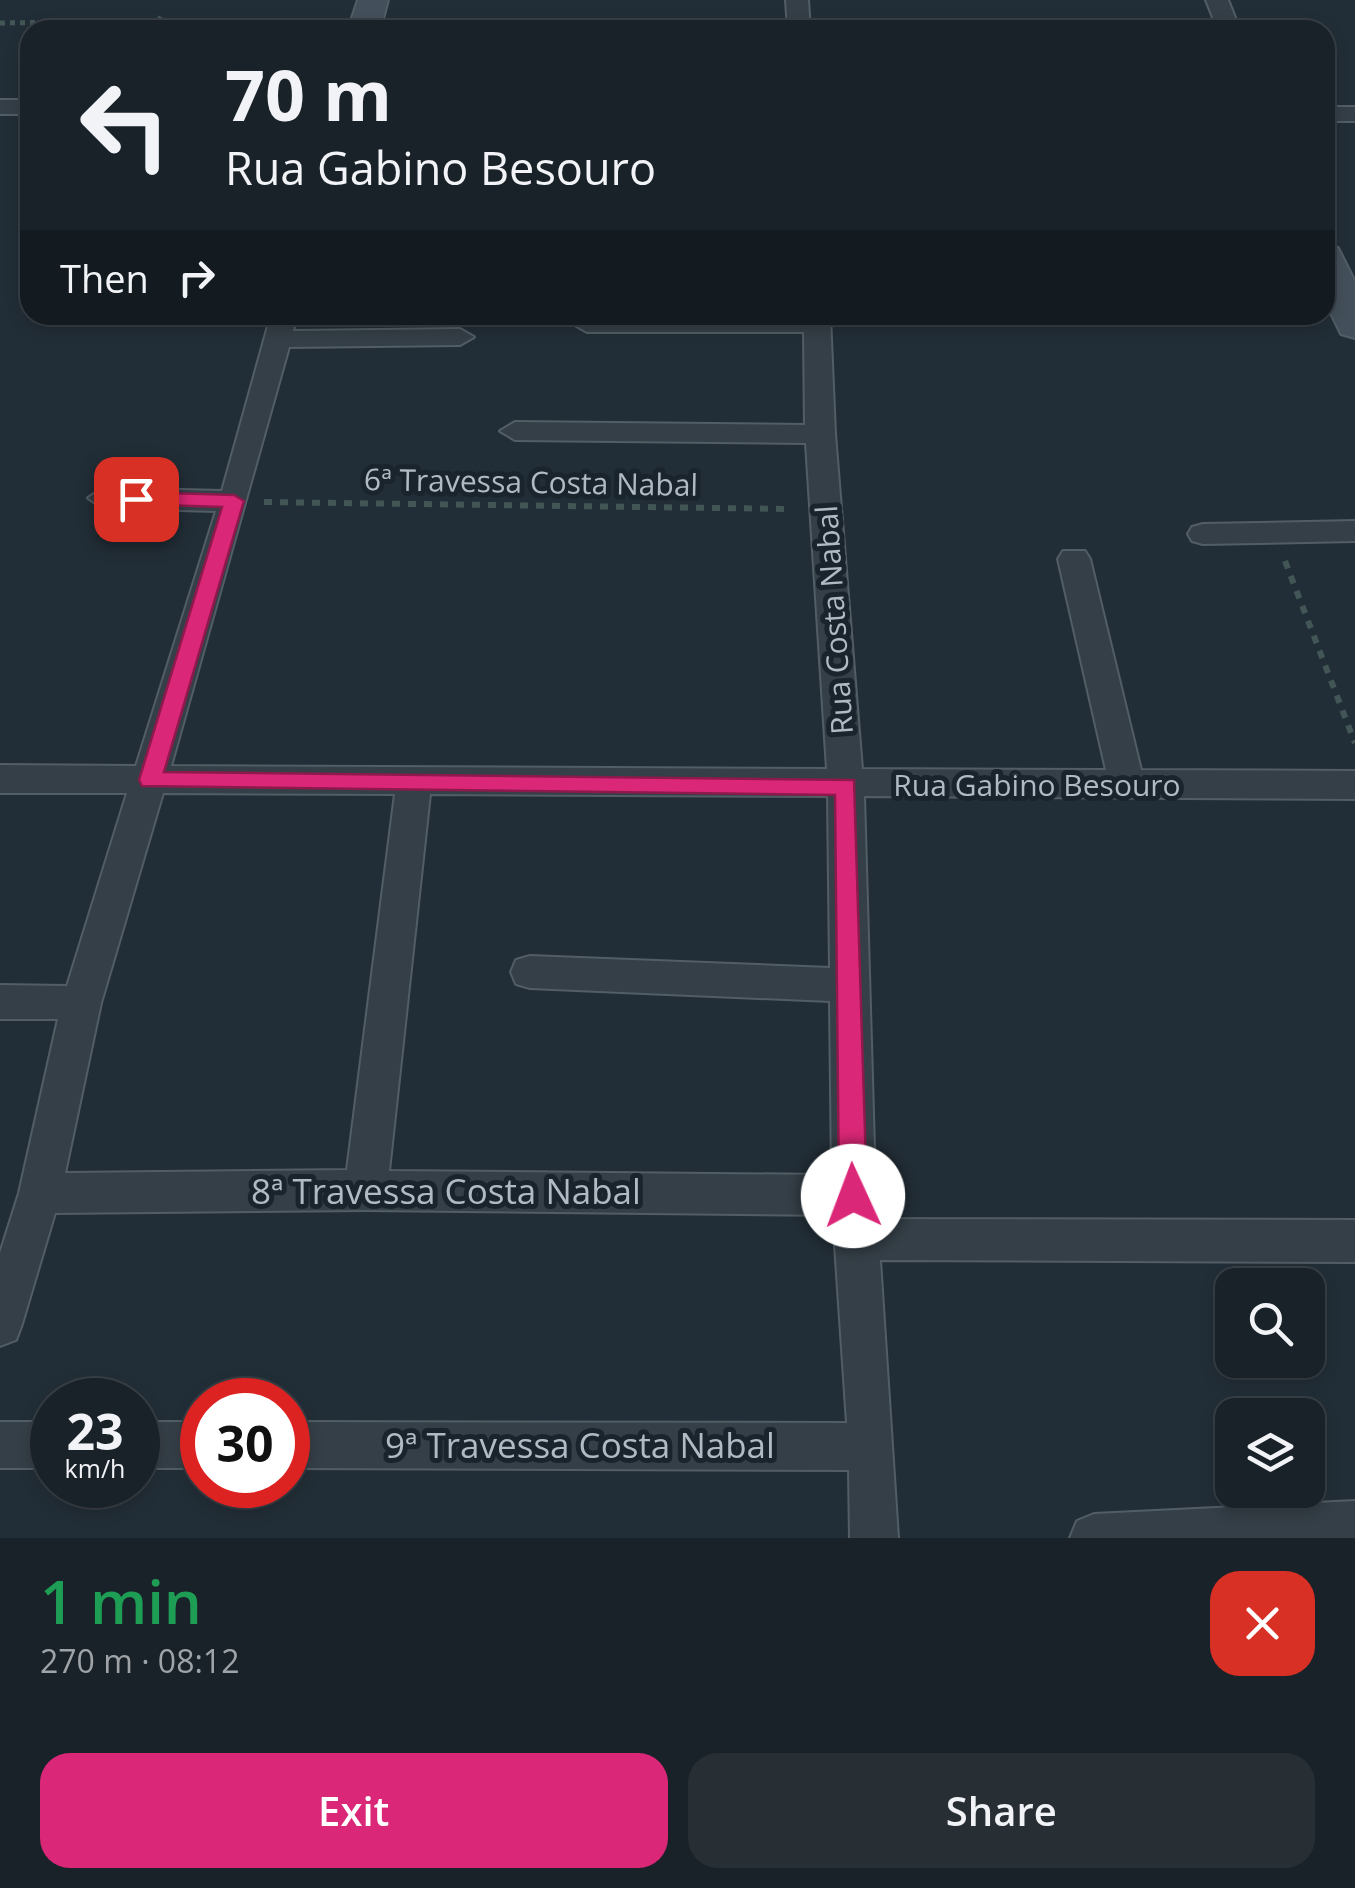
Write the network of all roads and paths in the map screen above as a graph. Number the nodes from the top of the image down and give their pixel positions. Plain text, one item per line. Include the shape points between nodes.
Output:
1 (162, 14) dead end
2 (159, 20) edge
3 (1335, 279) edge
4 (817, 325) edge
5 (1355, 326) edge
6 (281, 327) edge
7 (460, 337) dead end
8 (515, 431) dead end
9 (820, 434) junction
10 (104, 498) dead end
11 (234, 501) junction
12 (828, 509) junction
13 (1355, 531) edge
14 (1274, 532) junction
15 (1203, 534) dead end
16 (1074, 559) dead end
17 (1355, 743) edge
18 (0, 779) edge
19 (150, 780) junction
20 (414, 781) junction
21 (1355, 785) edge
22 (846, 786) junction
23 (1127, 786) junction
24 (530, 972) dead end
25 (846, 986) junction
26 (0, 1002) edge
27 (82, 1002) junction
28 (366, 1190) junction
29 (853, 1196) junction
30 (22, 1220) edge
31 (856, 1239) junction
32 (1355, 1240) edge
33 (0, 1324) edge
34 (0, 1445) edge
35 (30, 1445) edge
36 (310, 1446) edge
37 (872, 1447) junction
38 (1355, 1526) edge
39 (874, 1538) edge
40 (1094, 1538) edge

1 - 2 path
3 - 5 street
4 - 9 street, Rua Costa Nabal
6 - 7 street
6 - 11 street
8 - 9 street
9 - 12 street, Rua Costa Nabal
10 - 11 street
11 - 12 path, 6ª Travessa Costa Nabal
11 - 19 street
12 - 22 street, Rua Costa Nabal
13 - 14 street
14 - 15 street
14 - 17 path
16 - 23 street
18 - 19 street, Rua Gabino Besouro
19 - 20 street, Rua Gabino Besouro
19 - 27 street
20 - 22 street, Rua Gabino Besouro
20 - 28 street
21 - 23 street, Rua Gabino Besouro
22 - 23 street, Rua Gabino Besouro
22 - 25 street, Rua Costa Nabal
24 - 25 street
25 - 29 street, Rua Costa Nabal
26 - 27 street
27 - 30 street
28 - 29 street, 8ª Travessa Costa Nabal
28 - 30 street, 8ª Travessa Costa Nabal
29 - 31 street, Rua Costa Nabal
30 - 33 street
31 - 32 street
31 - 37 street, Rua Costa Nabal
34 - 35 street
36 - 37 street, 9ª Travessa Costa Nabal
37 - 39 street, Rua Costa Nabal
38 - 40 street

